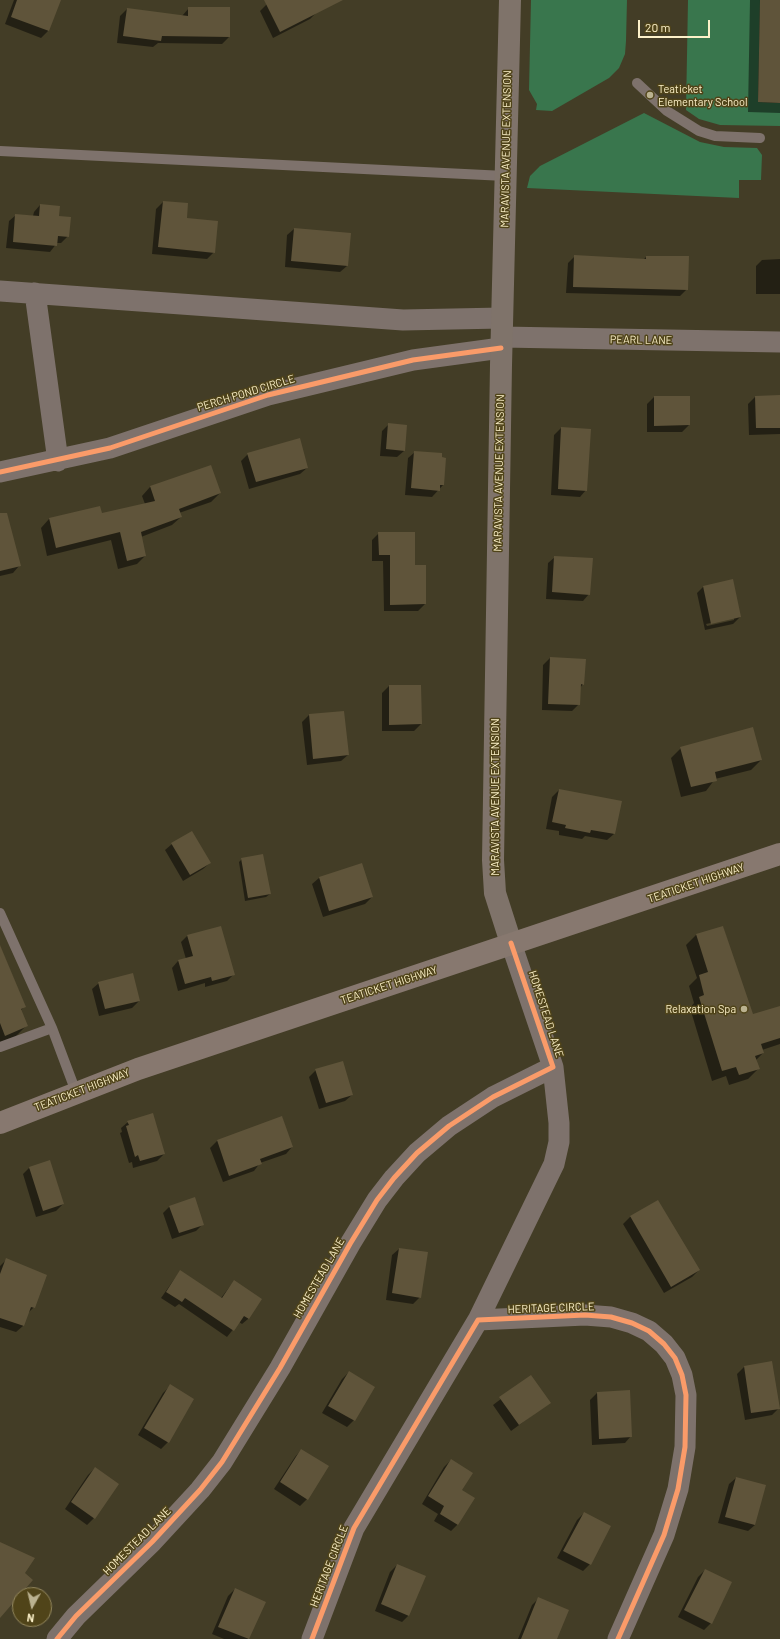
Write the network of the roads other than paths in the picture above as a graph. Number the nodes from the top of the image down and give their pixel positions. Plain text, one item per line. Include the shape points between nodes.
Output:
1 (510, 0) edge
2 (637, 83) dead end
3 (760, 138) dead end
4 (0, 151) edge
5 (506, 176) junction
6 (0, 291) edge
7 (35, 293) junction
8 (502, 335) junction
9 (780, 342) edge
10 (58, 461) junction
11 (0, 472) edge
12 (780, 854) edge
13 (0, 913) edge
14 (512, 943) junction
15 (52, 1028) junction
16 (0, 1047) edge
17 (553, 1067) junction
18 (76, 1092) junction
19 (1, 1118) edge
20 (478, 1320) junction
21 (57, 1639) edge
22 (312, 1639) edge
23 (618, 1639) edge

1 - 5 main road, MARAVISTA AVENUE EXTENSION
2 - 3 lane via 667,111 699,131 715,136
4 - 5 lane
5 - 8 main road, MARAVISTA AVENUE EXTENSION
6 - 7 street
7 - 8 street via 403,320
7 - 10 street
8 - 9 street, PEARL LANE
8 - 10 street, PERCH POND CIRCLE via 413,360 268,395 110,448
8 - 14 main road, MARAVISTA AVENUE EXTENSION via 493,860 495,893
10 - 11 street, PERCH POND CIRCLE
12 - 14 main road, TEATICKET HIGHWAY
13 - 15 lane
14 - 17 street, HOMESTEAD LANE
14 - 18 main road, TEATICKET HIGHWAY
15 - 16 lane
15 - 18 lane
17 - 20 street, HERITAGE CIRCLE via 559,1122 554,1164
17 - 21 street, HOMESTEAD LANE via 493,1097 449,1126 417,1153 394,1178 350,1244 280,1368 222,1462 152,1542 76,1616
18 - 19 main road, TEATICKET HIGHWAY
20 - 22 street, HERITAGE CIRCLE via 354,1528
20 - 23 street, HERITAGE CIRCLE via 585,1315 611,1317 632,1322 649,1331 675,1358 686,1395 687,1421 686,1447 678,1489 664,1535

